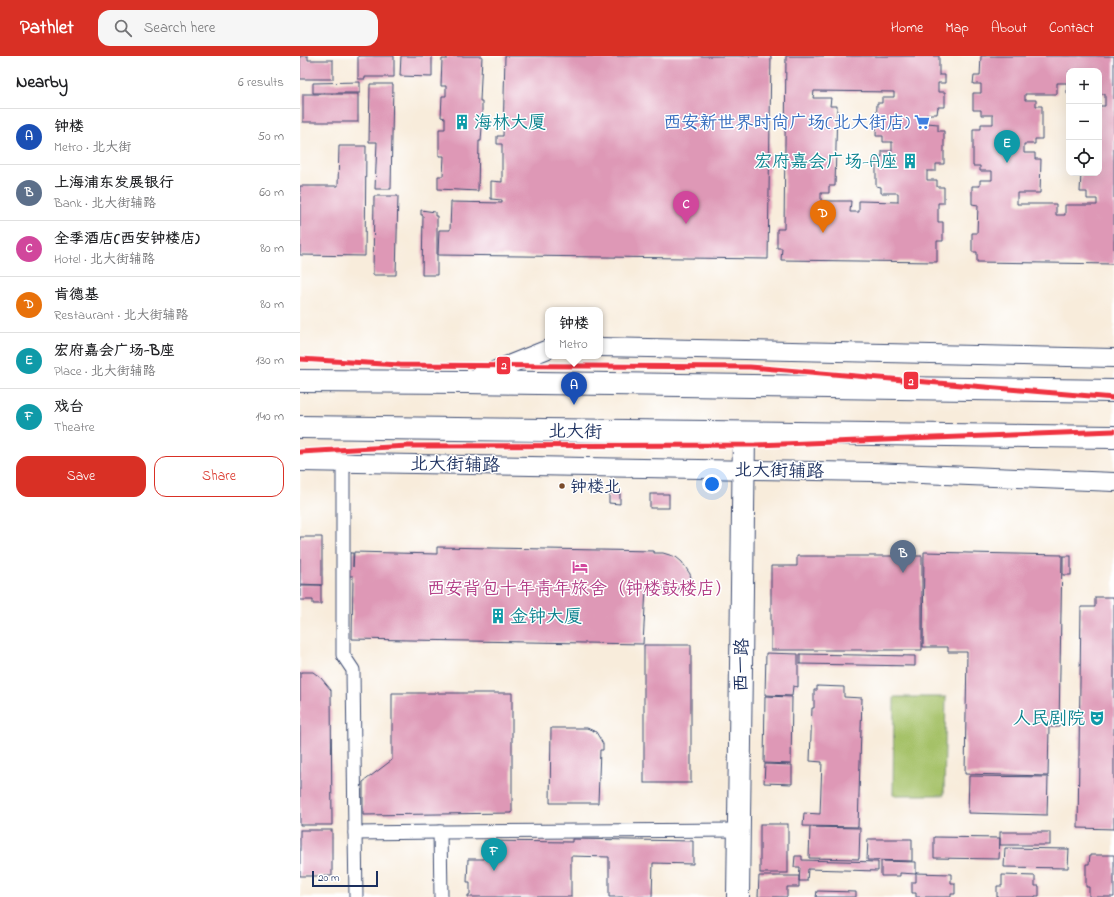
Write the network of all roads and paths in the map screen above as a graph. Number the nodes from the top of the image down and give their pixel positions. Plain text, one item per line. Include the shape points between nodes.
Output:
1 (603, 347) edge
2 (545, 350) edge
3 (1114, 358) edge
4 (300, 381) edge
5 (466, 382) junction
6 (1114, 391) edge
7 (300, 427) edge
8 (744, 434) junction
9 (1114, 437) edge
10 (300, 462) edge
11 (343, 462) junction
12 (743, 469) junction
13 (1114, 482) edge
14 (739, 830) junction
15 (440, 832) junction
16 (355, 833) junction
17 (356, 897) edge
18 (441, 897) edge
19 (738, 897) edge

1 - 3 street
2 - 5 street
4 - 5 main road
5 - 6 main road
7 - 8 main road, 北大街
8 - 9 main road, 北大街
8 - 12 main road, 西一路
10 - 11 street, 北大街辅路
11 - 12 street, 北大街辅路
11 - 16 street via 343,655 353,670
12 - 13 street, 北大街辅路
12 - 14 main road, 西一路
14 - 15 street
14 - 19 main road, 西一路
15 - 16 street
15 - 18 street
16 - 17 street

